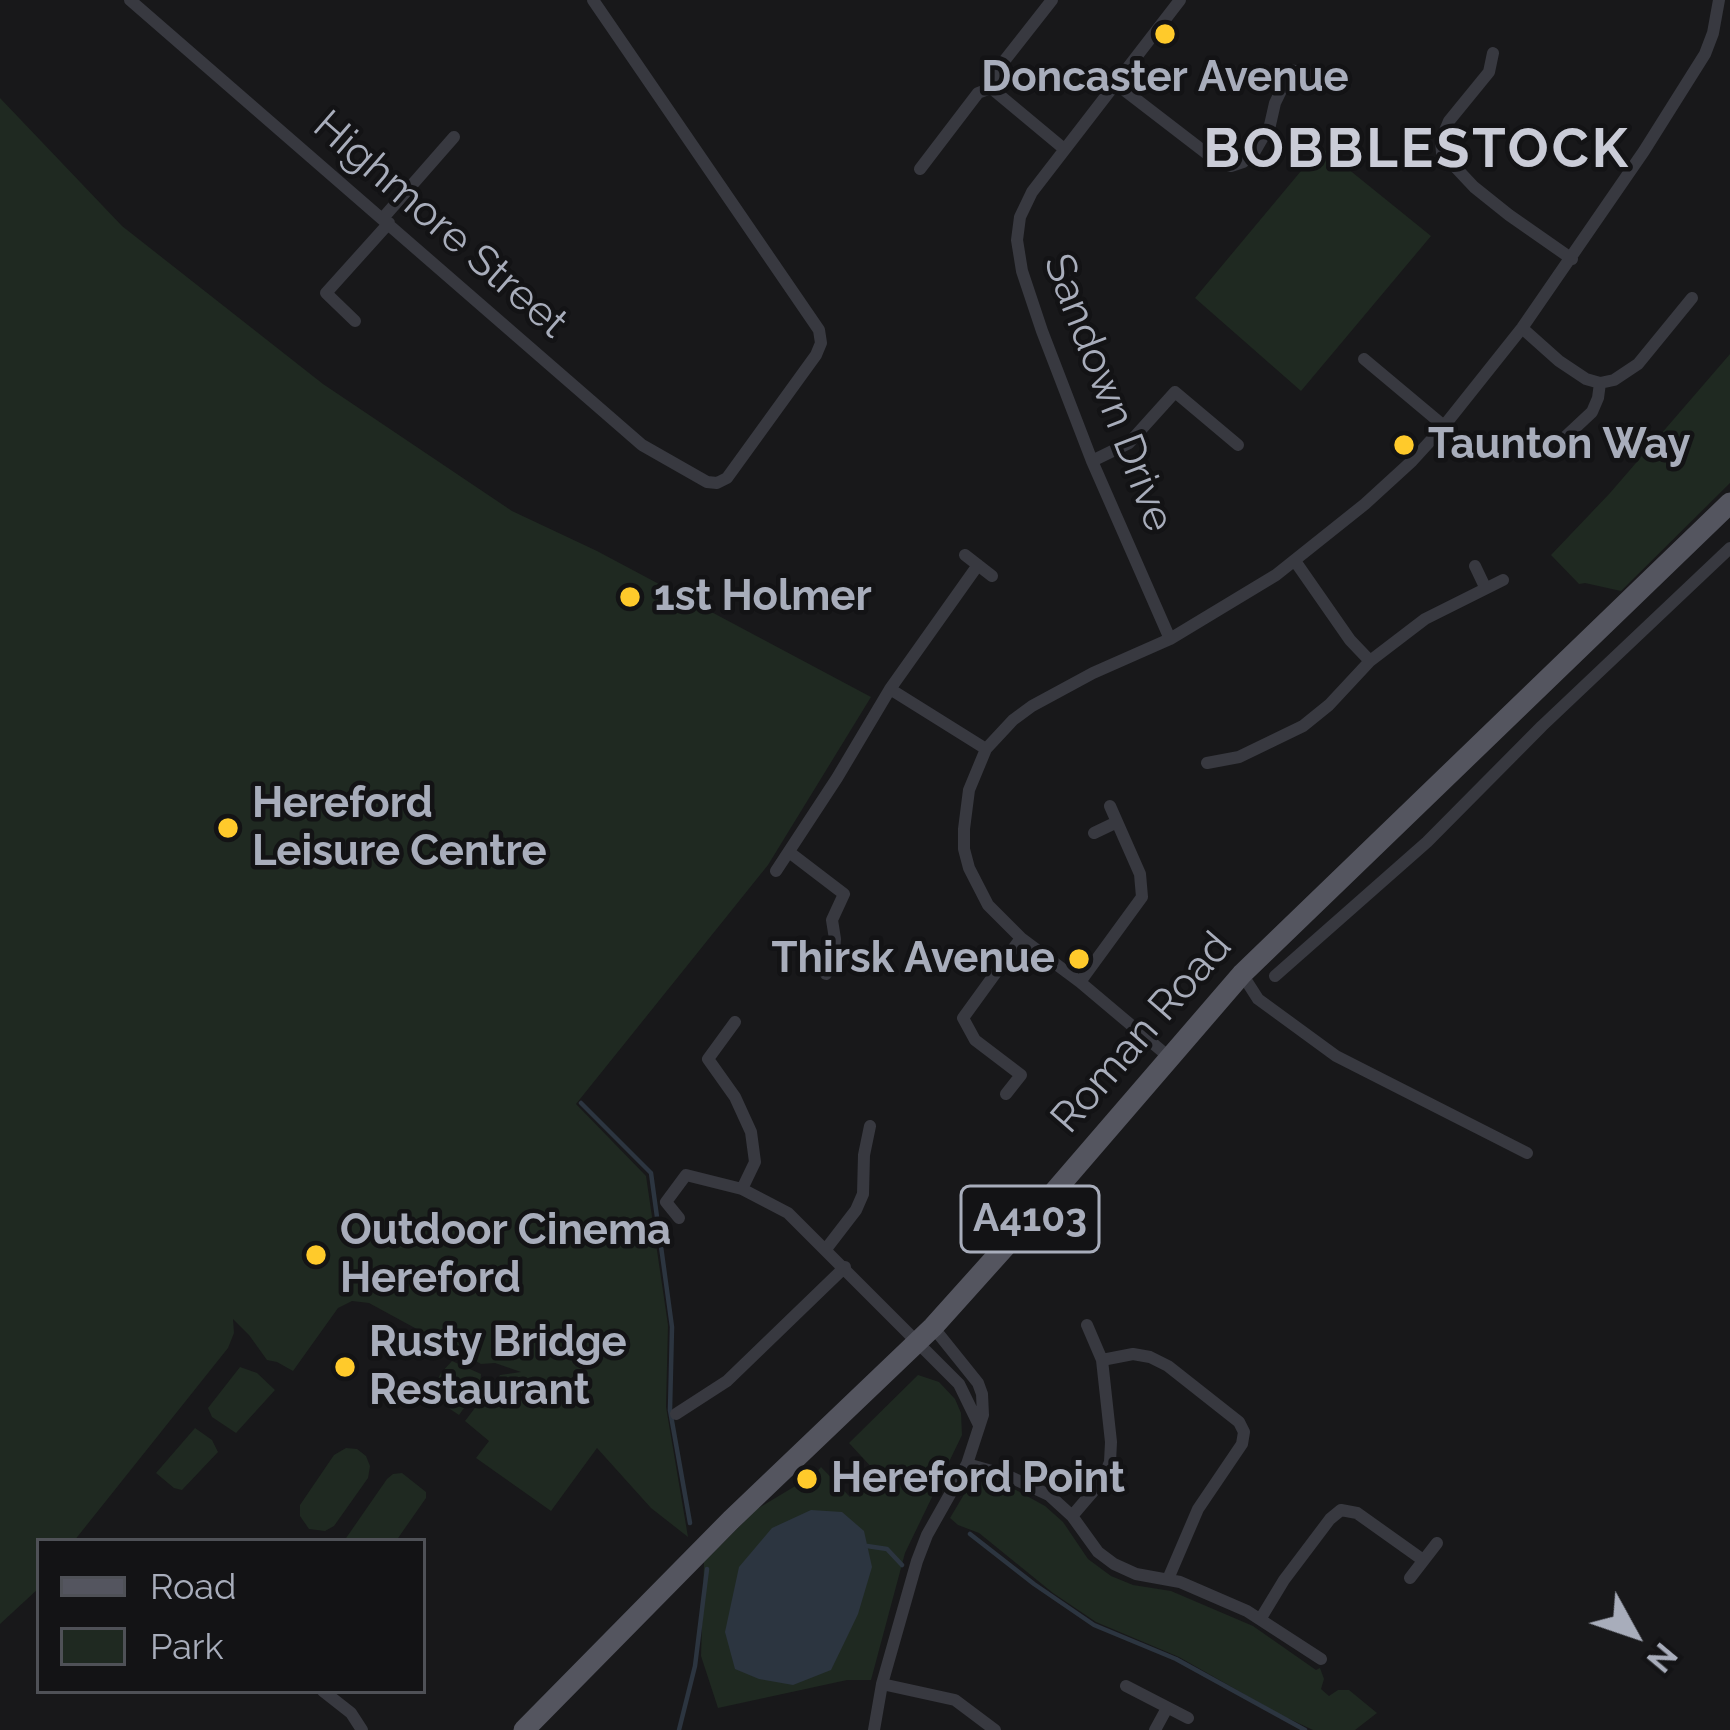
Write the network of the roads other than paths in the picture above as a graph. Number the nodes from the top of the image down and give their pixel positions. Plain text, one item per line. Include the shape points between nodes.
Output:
1 (130, 0) edge
2 (593, 0) edge
3 (1052, 0) edge
4 (1180, 0) edge
5 (1719, 0) edge
6 (1493, 53) dead end
7 (1330, 80) dead end
8 (1115, 83) junction
9 (991, 88) junction
10 (454, 137) dead end
11 (1063, 148) junction
12 (920, 169) dead end
13 (386, 220) junction
14 (1572, 259) junction
15 (1692, 298) dead end
16 (355, 321) dead end
17 (1522, 328) junction
18 (1364, 359) dead end
19 (1600, 383) junction
20 (1444, 427) junction
21 (1561, 441) dead end
22 (1238, 445) dead end
23 (1092, 461) junction
24 (1730, 503) edge
25 (1730, 548) edge
26 (965, 555) dead end
27 (1295, 561) junction
28 (978, 565) junction
29 (1475, 566) dead end
30 (992, 576) dead end
31 (1503, 580) dead end
32 (1485, 587) junction
33 (1170, 639) junction
34 (1370, 661) junction
35 (890, 688) junction
36 (986, 749) junction
37 (1207, 763) dead end
38 (1425, 795) junction
39 (1110, 806) dead end
40 (1449, 821) junction
41 (1117, 822) junction
42 (1094, 832) dead end
43 (789, 853) junction
44 (776, 871) dead end
45 (1021, 938) junction
46 (826, 974) dead end
47 (1242, 974) junction
48 (1275, 976) dead end
49 (1080, 982) junction
50 (735, 1022) dead end
51 (1169, 1057) junction
52 (1006, 1094) dead end
53 (870, 1126) dead end
54 (1527, 1153) dead end
55 (742, 1189) junction
56 (679, 1218) dead end
57 (826, 1249) junction
58 (845, 1267) junction
59 (1088, 1325) dead end
60 (933, 1327) junction
61 (916, 1344) junction
62 (1102, 1360) junction
63 (676, 1414) dead end
64 (979, 1425) junction
65 (967, 1463) junction
66 (1072, 1516) junction
67 (1437, 1543) dead end
68 (1423, 1560) junction
69 (1409, 1578) dead end
70 (1168, 1579) junction
71 (1261, 1618) junction
72 (1321, 1660) dead end
73 (882, 1684) junction
74 (1126, 1687) dead end
75 (327, 1694) edge
76 (1167, 1708) junction
77 (1188, 1718) dead end
78 (362, 1730) edge
79 (524, 1730) edge
80 (874, 1730) edge
81 (995, 1730) edge
82 (1155, 1730) edge

1 - 13 street, Highmore Street
2 - 13 street, Highmore Street via 819,330 817,355 727,478 707,482 642,445
3 - 9 street
4 - 8 street, Sandown Drive
5 - 14 street via 1705,54
6 - 14 street via 1489,71 1449,121 1442,153 1474,187
7 - 8 street via 1291,70 1255,151 1232,166
8 - 11 street, Sandown Drive
9 - 11 street
9 - 12 street via 978,93
10 - 13 street
11 - 23 street, Sandown Drive via 1032,192 1017,240
13 - 16 street via 326,293
14 - 17 street
15 - 19 street via 1638,364
17 - 19 street via 1559,362
17 - 20 street
18 - 20 street
19 - 21 street via 1592,412
20 - 27 street
22 - 23 street via 1175,392 1129,443
23 - 33 street, Sandown Drive
24 - 38 main road, Roman Road / A4103
25 - 40 street, Roman Road
26 - 28 street
27 - 33 street
27 - 34 street
28 - 30 street
28 - 35 street
29 - 32 street
31 - 32 street
32 - 34 street
33 - 36 street via 1032,706
34 - 37 street via 1303,726 1239,758
35 - 36 street
35 - 43 street
36 - 45 street via 969,790 964,849 988,905
38 - 40 street
38 - 47 main road, Roman Road / A4103
39 - 41 street
40 - 48 street, Roman Road
41 - 42 street
41 - 49 street via 1142,897
43 - 44 street
43 - 46 street via 844,894
45 - 49 street
45 - 52 street via 963,1018 975,1040 1021,1075
47 - 51 main road, Roman Road / A4103
47 - 54 street via 1258,999 1336,1056
49 - 51 street
50 - 55 street via 708,1059 751,1132 755,1162
51 - 60 main road, Roman Road / A4103
53 - 57 street via 863,1194
55 - 56 street via 686,1175 666,1202
55 - 57 street via 788,1213
57 - 58 street
58 - 61 street
58 - 63 street via 727,1382
59 - 62 street
60 - 61 main road, Roman Road / A4103
60 - 64 street via 978,1383
61 - 64 street via 959,1384
61 - 79 main road, Roman Road / A4103
62 - 66 street via 1110,1462
62 - 70 street via 1133,1354 1168,1366 1244,1432
64 - 65 street
65 - 66 street via 1039,1489
65 - 73 street via 916,1561
66 - 70 street via 1104,1557
67 - 68 street
68 - 69 street
68 - 71 street via 1341,1510
70 - 71 street
71 - 72 street
73 - 80 street
73 - 81 street via 955,1700
74 - 76 street
75 - 78 street
76 - 77 street
76 - 82 street

